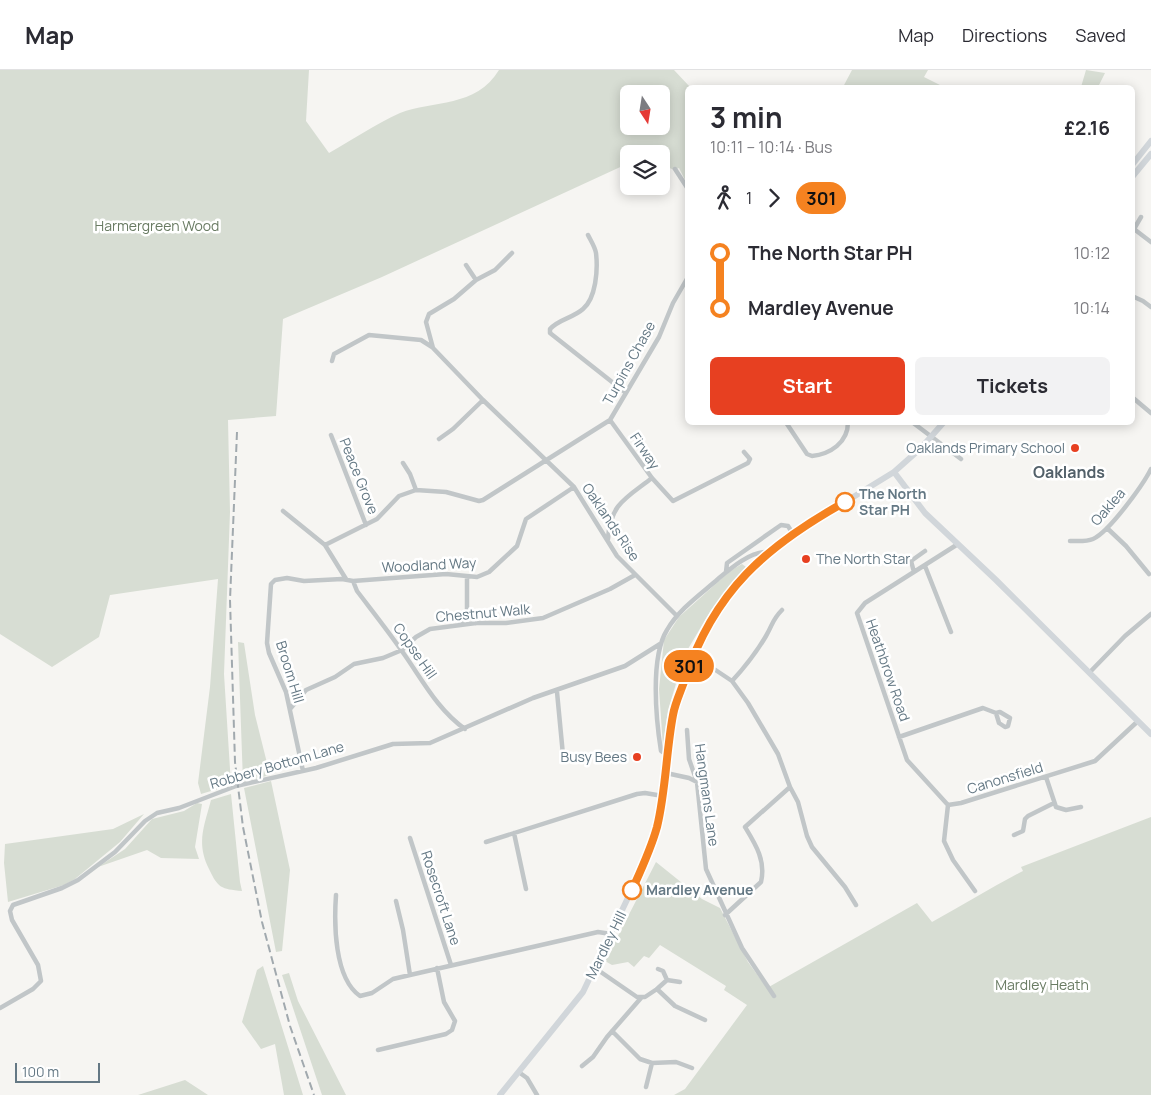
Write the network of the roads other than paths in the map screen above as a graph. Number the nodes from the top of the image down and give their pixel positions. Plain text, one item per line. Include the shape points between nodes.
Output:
1 (1151, 141) edge
2 (1151, 154) edge
3 (1135, 161) edge
4 (675, 169) dead end
5 (1135, 174) edge
6 (685, 184) edge
7 (1141, 217) dead end
8 (1135, 227) edge
9 (1135, 230) edge
10 (588, 236) dead end
11 (1151, 242) edge
12 (512, 253) dead end
13 (466, 265) dead end
14 (476, 280) junction
15 (685, 282) edge
16 (1135, 297) edge
17 (1151, 307) edge
18 (433, 348) junction
19 (332, 361) dead end
20 (626, 393) junction
21 (483, 400) junction
22 (1135, 400) edge
23 (1151, 413) edge
24 (610, 420) junction
25 (788, 425) edge
26 (847, 425) edge
27 (916, 425) edge
28 (942, 425) edge
29 (331, 435) dead end
30 (932, 438) junction
31 (439, 439) dead end
32 (744, 452) dead end
33 (961, 459) dead end
34 (547, 460) junction
35 (403, 463) dead end
36 (1151, 469) edge
37 (894, 472) junction
38 (652, 478) junction
39 (1146, 480) junction
40 (1151, 483) edge
41 (574, 487) junction
42 (416, 490) junction
43 (283, 511) dead end
44 (366, 525) junction
45 (1107, 528) junction
46 (793, 534) junction
47 (608, 540) junction
48 (1070, 541) dead end
49 (958, 544) junction
50 (325, 545) junction
51 (768, 552) junction
52 (925, 552) dead end
53 (746, 560) junction
54 (753, 565) junction
55 (925, 566) junction
56 (726, 572) junction
57 (914, 572) junction
58 (1149, 574) dead end
59 (635, 575) junction
60 (467, 577) junction
61 (346, 579) junction
62 (275, 580) joint
63 (353, 581) junction
64 (782, 610) dead end
65 (467, 613) junction
66 (1151, 614) edge
67 (677, 616) junction
68 (476, 623) junction
69 (459, 625) junction
70 (951, 632) dead end
71 (660, 644) junction
72 (402, 650) junction
73 (693, 655) junction
74 (1090, 672) junction
75 (732, 680) junction
76 (557, 692) junction
77 (290, 709) junction
78 (996, 713) dead end
79 (1138, 721) junction
80 (465, 729) junction
81 (687, 730) dead end
82 (1151, 734) edge
83 (899, 737) junction
84 (667, 755) junction
85 (563, 756) dead end
86 (303, 771) junction
87 (666, 773) junction
88 (1046, 777) junction
89 (697, 782) junction
90 (790, 787) junction
91 (663, 796) junction
92 (1054, 803) junction
93 (948, 805) junction
94 (1081, 807) dead end
95 (514, 833) junction
96 (1014, 835) dead end
97 (410, 838) dead end
98 (486, 842) dead end
99 (526, 889) dead end
100 (975, 891) dead end
101 (336, 895) dead end
102 (396, 901) dead end
103 (856, 905) dead end
104 (726, 915) junction
105 (612, 934) junction
106 (451, 965) junction
107 (437, 968) junction
108 (595, 968) junction
109 (658, 969) dead end
110 (410, 974) junction
111 (667, 980) junction
112 (680, 982) dead end
113 (657, 989) junction
114 (774, 996) dead end
115 (641, 998) junction
116 (0, 1008) edge
117 (705, 1020) dead end
118 (612, 1031) junction
119 (378, 1050) dead end
120 (652, 1063) junction
121 (582, 1066) dead end
122 (692, 1068) dead end
123 (520, 1072) junction
124 (646, 1087) dead end
125 (500, 1095) edge
126 (537, 1095) edge

1 - 3 main road
2 - 5 main road
4 - 6 street
7 - 8 street
9 - 11 street
10 - 20 street via 596,252 592,298 584,309 554,324 550,333
12 - 14 street, Oaklands Rise via 495,270
13 - 14 street
14 - 18 street, Oaklands Rise via 454,299 428,314 426,322
15 - 20 street, Turpins Chase via 659,337
16 - 17 street
18 - 19 street via 421,340 369,335 334,354
18 - 21 street, Oaklands Rise
20 - 24 street, Turpins Chase
21 - 31 street
21 - 34 street, Oaklands Rise
22 - 23 street
24 - 34 street, Turpins Chase
24 - 38 street, Firway
25 - 26 street via 807,454 812,456 828,452 839,444 845,437
27 - 30 street
28 - 30 main road, Mardley Hill
29 - 44 street, Peace Grove
30 - 33 street
30 - 37 main road, Mardley Hill
32 - 38 street via 750,459 748,463 673,501
34 - 41 street, Oaklands Rise
34 - 42 street, Turpins Chase via 479,501 446,492
35 - 42 street
36 - 39 street, Oaklea
37 - 46 main road, Mardley Hill
37 - 49 main road via 925,513
38 - 47 street, Firway via 612,513
39 - 40 street
39 - 45 street, Oaklea
41 - 47 street, Oaklands Rise
41 - 60 street, Woodland Way via 526,519 517,546 489,572
42 - 44 street via 399,496 382,515
43 - 50 street
44 - 50 street
45 - 48 street, Oaklea via 1094,538
45 - 58 street
46 - 51 main road, Mardley Hill
46 - 56 street via 788,526 782,526 727,563
47 - 59 street, Oaklands Rise via 617,556
49 - 55 street, Heathbrow Road
49 - 74 main road
50 - 61 street
51 - 53 street via 758,552
51 - 54 main road, Mardley Hill
52 - 57 street via 911,561
53 - 54 street
53 - 56 street
54 - 73 main road, Mardley Hill via 716,611
55 - 57 street, Heathbrow Road
55 - 70 street
56 - 67 street
57 - 83 street, Heathbrow Road via 865,604 857,613
59 - 67 street, Oaklands Rise
59 - 68 street, Chestnut Walk via 543,618 506,624
60 - 63 street, Woodland Way via 446,574
60 - 65 street
61 - 62 street, Woodland Way
61 - 63 street, Woodland Way
62 - 77 street, Broom Hill via 269,588 267,643
63 - 72 street, Copse Hill via 357,591
64 - 75 street via 751,659
65 - 68 street
65 - 69 street
66 - 74 street
67 - 71 street
68 - 69 street, Chestnut Walk
69 - 72 street, Chestnut Walk via 430,629
71 - 76 street, Robbery Bottom Lane via 625,666
71 - 84 street via 659,725 661,751
72 - 77 street, Chestnut Walk via 354,664 302,693
72 - 80 street, Copse Hill via 433,698 452,720
73 - 75 street
73 - 84 main road, Mardley Hill via 673,713
74 - 79 main road
75 - 90 street via 778,754
76 - 80 street, Robbery Bottom Lane via 533,698
76 - 85 street
77 - 86 street, Broom Hill
78 - 83 street via 983,708
79 - 82 main road
79 - 88 street, Canonsfield via 1095,761
80 - 86 street, Robbery Bottom Lane via 430,743 393,744
81 - 89 street, Hangmans Lane via 689,759
83 - 93 street via 907,760
84 - 87 main road, Mardley Hill
86 - 116 street, Robbery Bottom Lane via 236,786 180,808 157,813 145,820 115,852 78,880 13,905 10,911 12,920 38,965 41,981
87 - 89 street
87 - 91 main road, Mardley Hill
88 - 92 street
88 - 93 street, Canonsfield via 961,804
89 - 104 street, Hangmans Lane via 706,869
90 - 103 street via 812,847
90 - 104 street via 745,827 763,863 762,882
91 - 95 street via 637,794
91 - 105 main road, Mardley Hill via 652,845
92 - 94 street via 1066,810
92 - 96 street via 1028,816 1023,832
93 - 100 street via 944,841
95 - 98 street
95 - 99 street
97 - 106 street, Rosecroft Lane
101 - 110 street via 335,939 355,992 360,996 372,993 382,984
102 - 110 street
104 - 114 street, Hangmans Lane via 742,948
105 - 106 street via 598,932
105 - 108 main road, Mardley Hill
106 - 107 street
107 - 110 street
107 - 119 street via 444,1002 455,1021 452,1030
108 - 115 street
108 - 123 main road, Mardley Hill via 583,992
109 - 111 street via 663,971
111 - 112 street
111 - 113 street
113 - 115 street
113 - 117 street via 675,1006
115 - 118 street
118 - 120 street via 635,1055
118 - 121 street
120 - 122 street via 676,1062
120 - 124 street
123 - 125 main road, Mardley Hill
123 - 126 street

